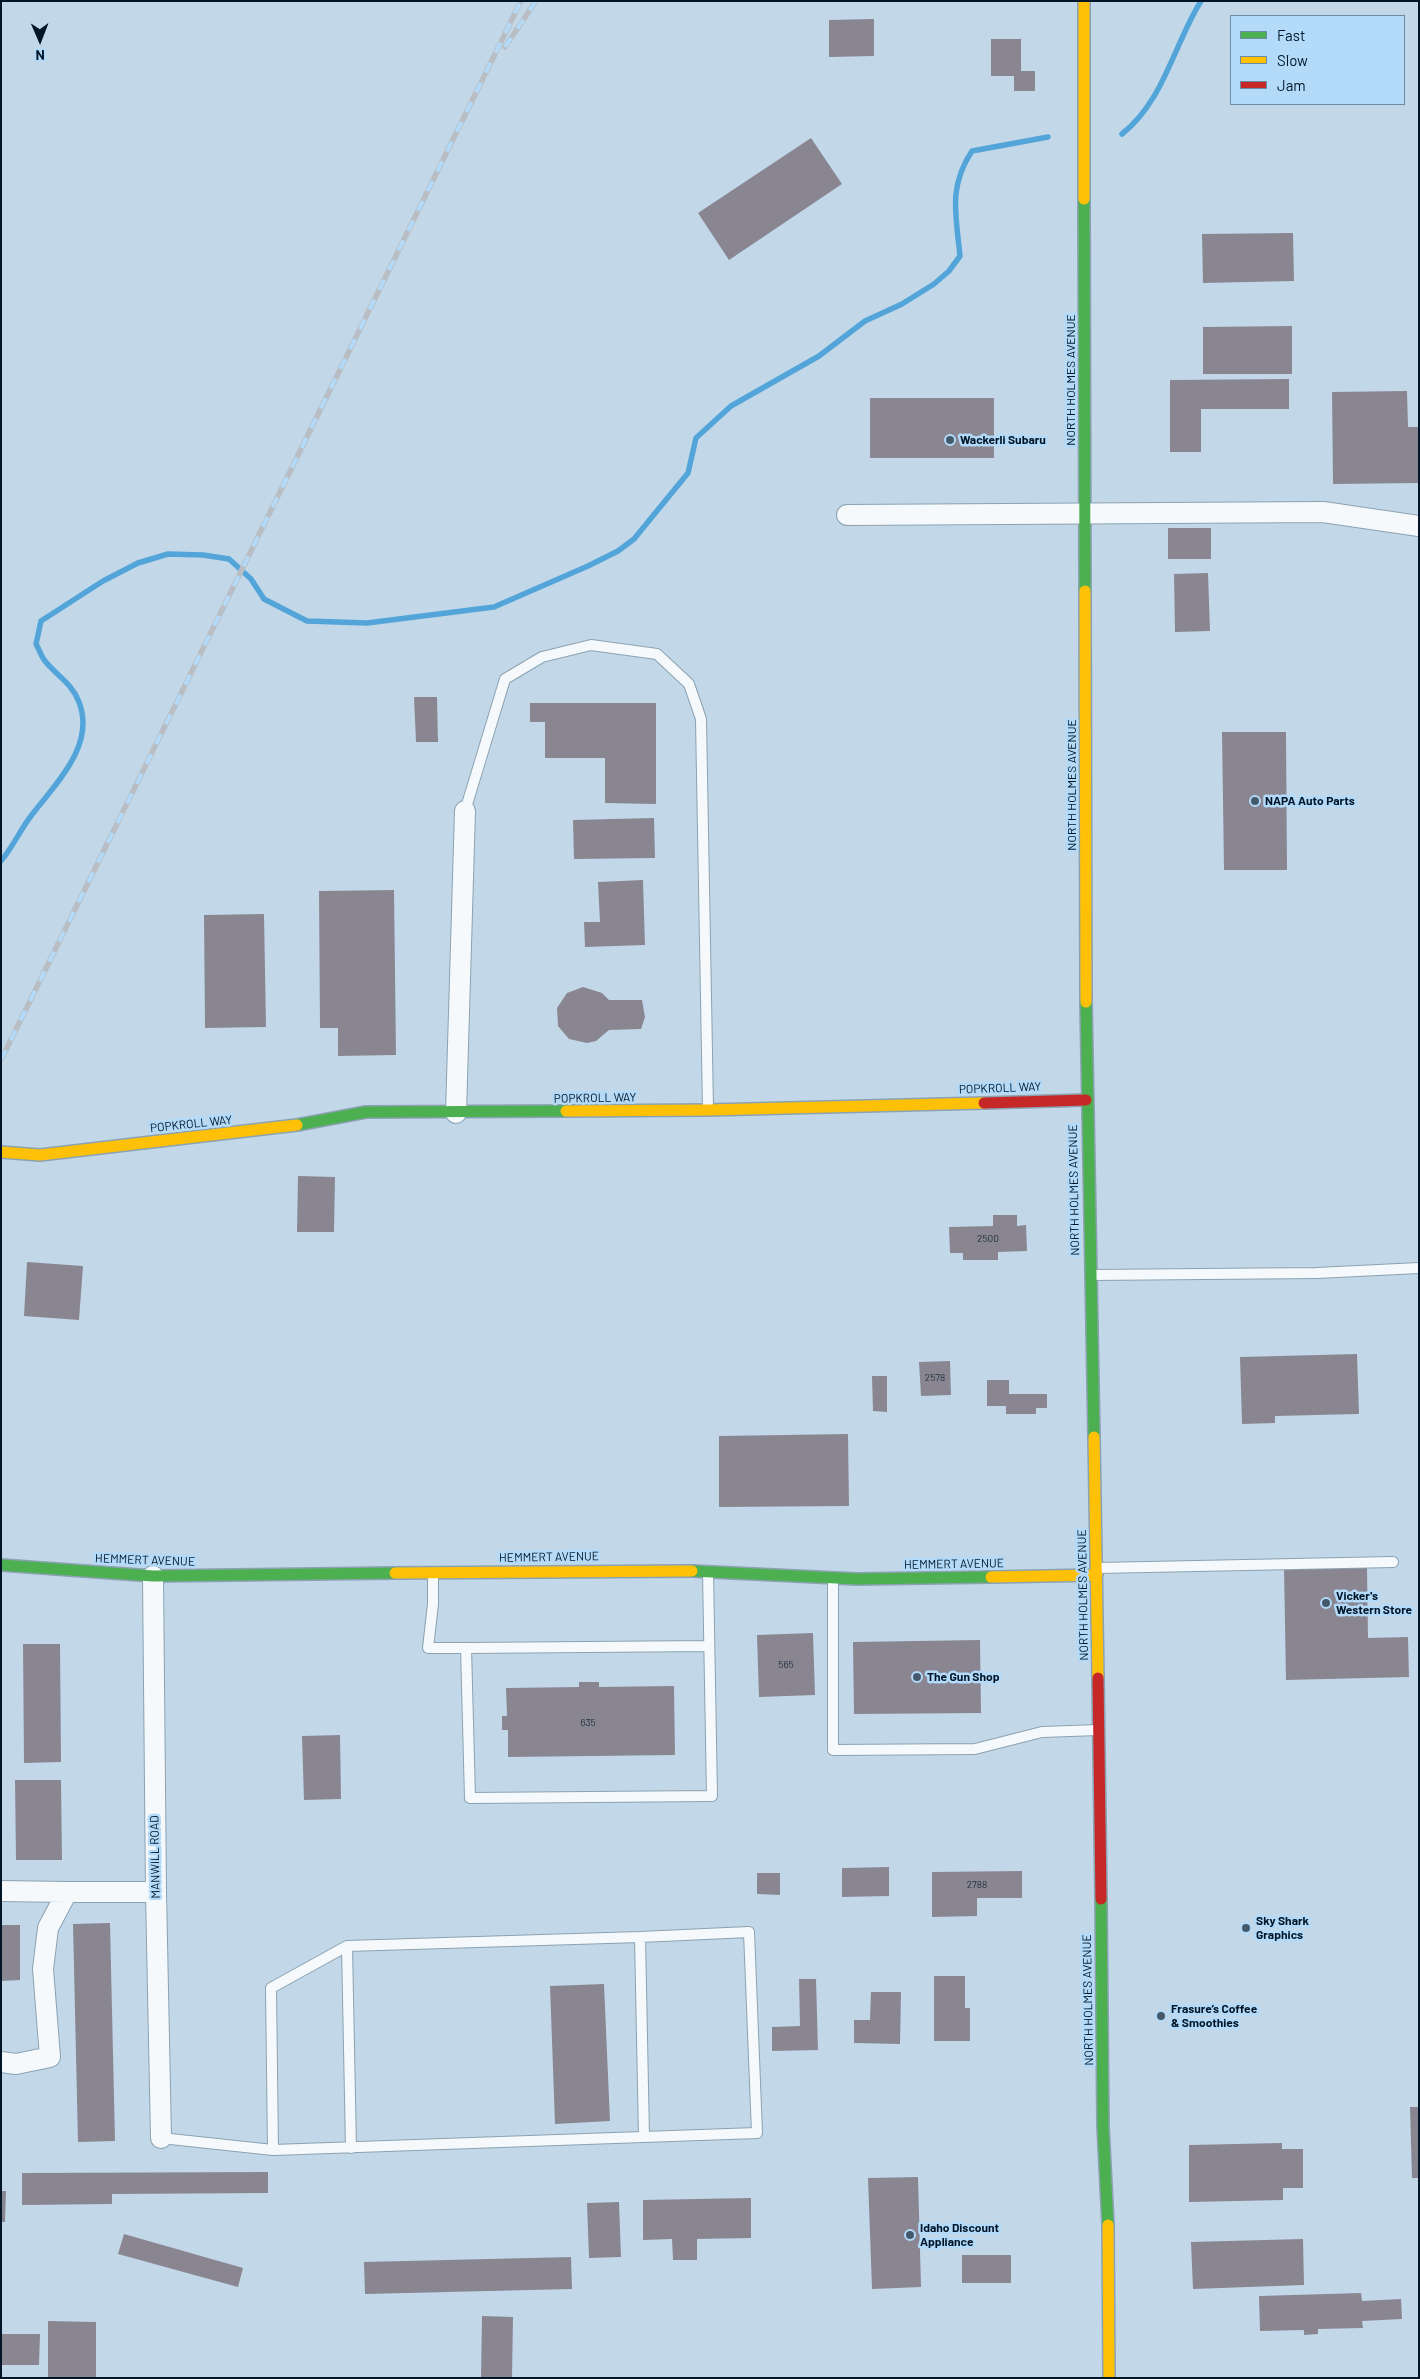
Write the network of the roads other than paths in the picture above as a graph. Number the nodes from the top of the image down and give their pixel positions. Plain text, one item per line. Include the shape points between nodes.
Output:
1 (1084, 1) edge
2 (1085, 514) junction
3 (847, 515) dead end
4 (1419, 526) edge
5 (465, 811) joint
6 (1086, 1100) junction
7 (708, 1110) junction
8 (456, 1113) junction
9 (1, 1152) edge
10 (1419, 1268) edge
11 (1090, 1275) junction
12 (1393, 1562) dead end
13 (1, 1565) edge
14 (708, 1571) junction
15 (1097, 1572) junction
16 (433, 1573) junction
17 (153, 1576) junction
18 (833, 1577) junction
19 (708, 1646) junction
20 (466, 1648) junction
21 (1099, 1730) junction
22 (1, 1891) edge
23 (68, 1892) junction
24 (156, 1892) junction
25 (640, 1937) junction
26 (346, 1946) junction
27 (1, 2062) edge
28 (644, 2137) junction
29 (161, 2138) joint
30 (351, 2148) junction
31 (273, 2150) junction
32 (1109, 2378) edge

1 - 2 main road, NORTH HOLMES AVENUE
2 - 3 street
2 - 4 street via 1323,512
2 - 6 main road, NORTH HOLMES AVENUE
5 - 7 lane via 505,679 542,658 591,645 657,654 689,684 701,719
5 - 8 street
6 - 7 main road, POPKROLL WAY
6 - 11 main road, NORTH HOLMES AVENUE
7 - 8 main road, POPKROLL WAY
8 - 9 main road, POPKROLL WAY via 366,1112 281,1128 40,1155
10 - 11 lane via 1317,1273
11 - 15 main road, NORTH HOLMES AVENUE
12 - 15 lane
13 - 17 main road, HEMMERT AVENUE
14 - 16 main road, HEMMERT AVENUE
14 - 18 main road, HEMMERT AVENUE
14 - 19 lane
15 - 18 main road, HEMMERT AVENUE
15 - 21 main road, NORTH HOLMES AVENUE
16 - 17 main road, HEMMERT AVENUE
16 - 20 lane via 428,1648
17 - 24 street, MANWILL ROAD
18 - 21 lane via 833,1750 975,1749 1042,1732
19 - 20 lane
19 - 20 lane via 712,1796 499,1798 470,1798
21 - 32 main road, NORTH HOLMES AVENUE
22 - 23 street
23 - 24 street
23 - 27 street via 48,1928 43,1969 50,2057 16,2064
24 - 29 street, MANWILL ROAD
25 - 26 lane
25 - 28 lane
25 - 28 lane via 749,1932 757,2133
26 - 30 lane
26 - 31 lane via 271,1988
28 - 30 lane
29 - 31 lane
30 - 31 lane

